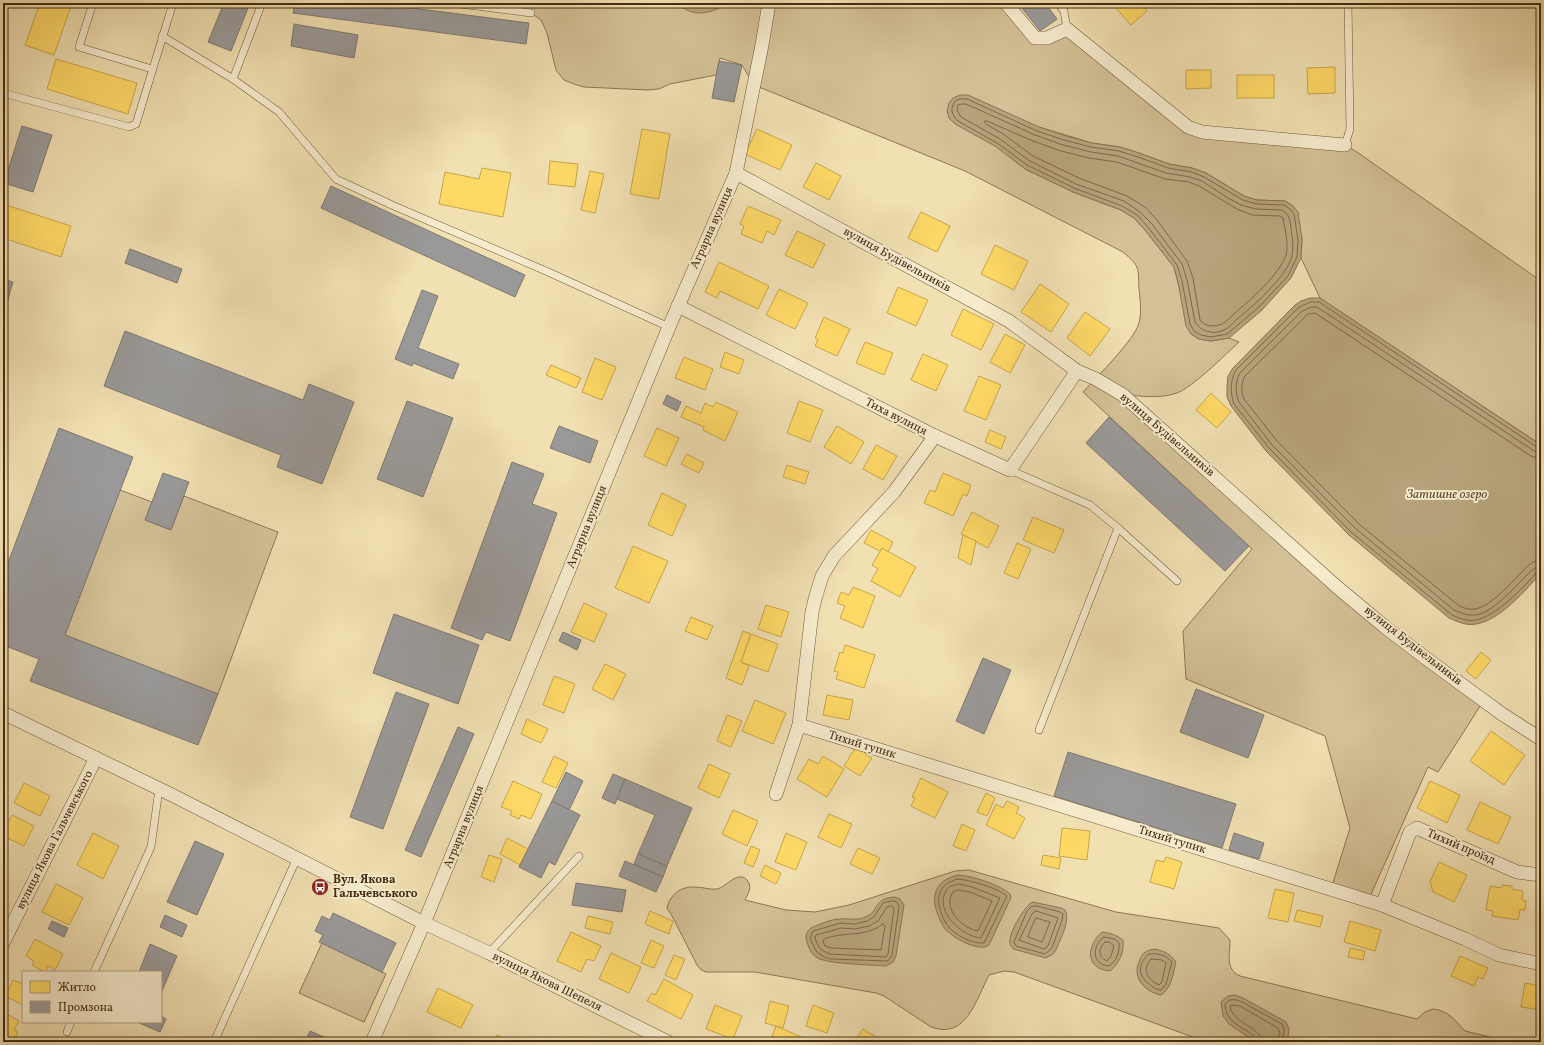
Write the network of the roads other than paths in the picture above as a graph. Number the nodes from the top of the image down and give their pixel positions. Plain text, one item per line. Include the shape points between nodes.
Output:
1 (93, 3) edge
2 (173, 3) edge
3 (262, 3) edge
4 (452, 3) edge
5 (769, 3) edge
6 (1006, 3) edge
7 (1058, 3) edge
8 (1348, 3) edge
9 (531, 13) dead end
10 (1067, 29) junction
11 (162, 36) junction
12 (152, 68) junction
13 (233, 79) junction
14 (3, 93) edge
15 (1345, 145) joint
16 (736, 173) junction
17 (678, 306) junction
18 (669, 327) junction
19 (1077, 371) junction
20 (935, 436) junction
21 (1010, 470) junction
22 (1118, 528) junction
23 (1177, 581) dead end
24 (3, 713) edge
25 (799, 725) junction
26 (1039, 730) dead end
27 (1541, 739) edge
28 (96, 758) junction
29 (159, 789) junction
30 (776, 794) dead end
31 (579, 856) dead end
32 (297, 858) junction
33 (1541, 875) edge
34 (1382, 905) junction
35 (424, 924) junction
36 (3, 943) edge
37 (490, 953) junction
38 (1541, 964) edge
39 (94, 971) edge
40 (71, 1023) edge
41 (67, 1032) dead end
42 (214, 1042) edge
43 (372, 1042) edge
44 (668, 1042) edge

1 - 12 lane via 79,46
2 - 11 lane
3 - 13 lane
4 - 9 lane
5 - 16 street, Аграрна вулиця
6 - 10 street via 1035,38 1047,38
7 - 10 lane via 1064,11
8 - 15 lane via 1350,129
10 - 15 street via 1188,127 1202,132
11 - 12 lane
11 - 13 lane
12 - 14 lane via 136,124 129,127
13 - 18 lane via 279,112 336,179
16 - 17 street, Аграрна вулиця
16 - 19 street, вулиця Будівельників via 1009,321
17 - 18 street, Аграрна вулиця
17 - 20 street, Тиха вулиця
18 - 35 street, Аграрна вулиця
19 - 21 street
19 - 27 street, вулиця Будівельників via 1123,395 1385,627 1502,714
20 - 21 street, Тиха вулиця
20 - 25 street via 894,492 834,556 822,576 812,612
21 - 22 lane via 1090,505
22 - 23 lane
22 - 26 lane
24 - 28 street, вулиця Якова Шепеля
25 - 30 street
25 - 34 street, Тихий тупик
28 - 29 street, вулиця Якова Шепеля
28 - 36 street, вулиця Якова Гальчевського
29 - 32 street, вулиця Якова Шепеля
29 - 39 lane via 151,847
31 - 37 lane
32 - 35 street, вулиця Якова Шепеля
32 - 42 lane
33 - 34 street, Тихий проїзд via 1517,872 1417,828 1410,832
34 - 38 street, Тихий тупик via 1498,955
35 - 37 street, вулиця Якова Шепеля
35 - 43 street, Аграрна вулиця
37 - 44 street, вулиця Якова Шепеля
40 - 41 lane

